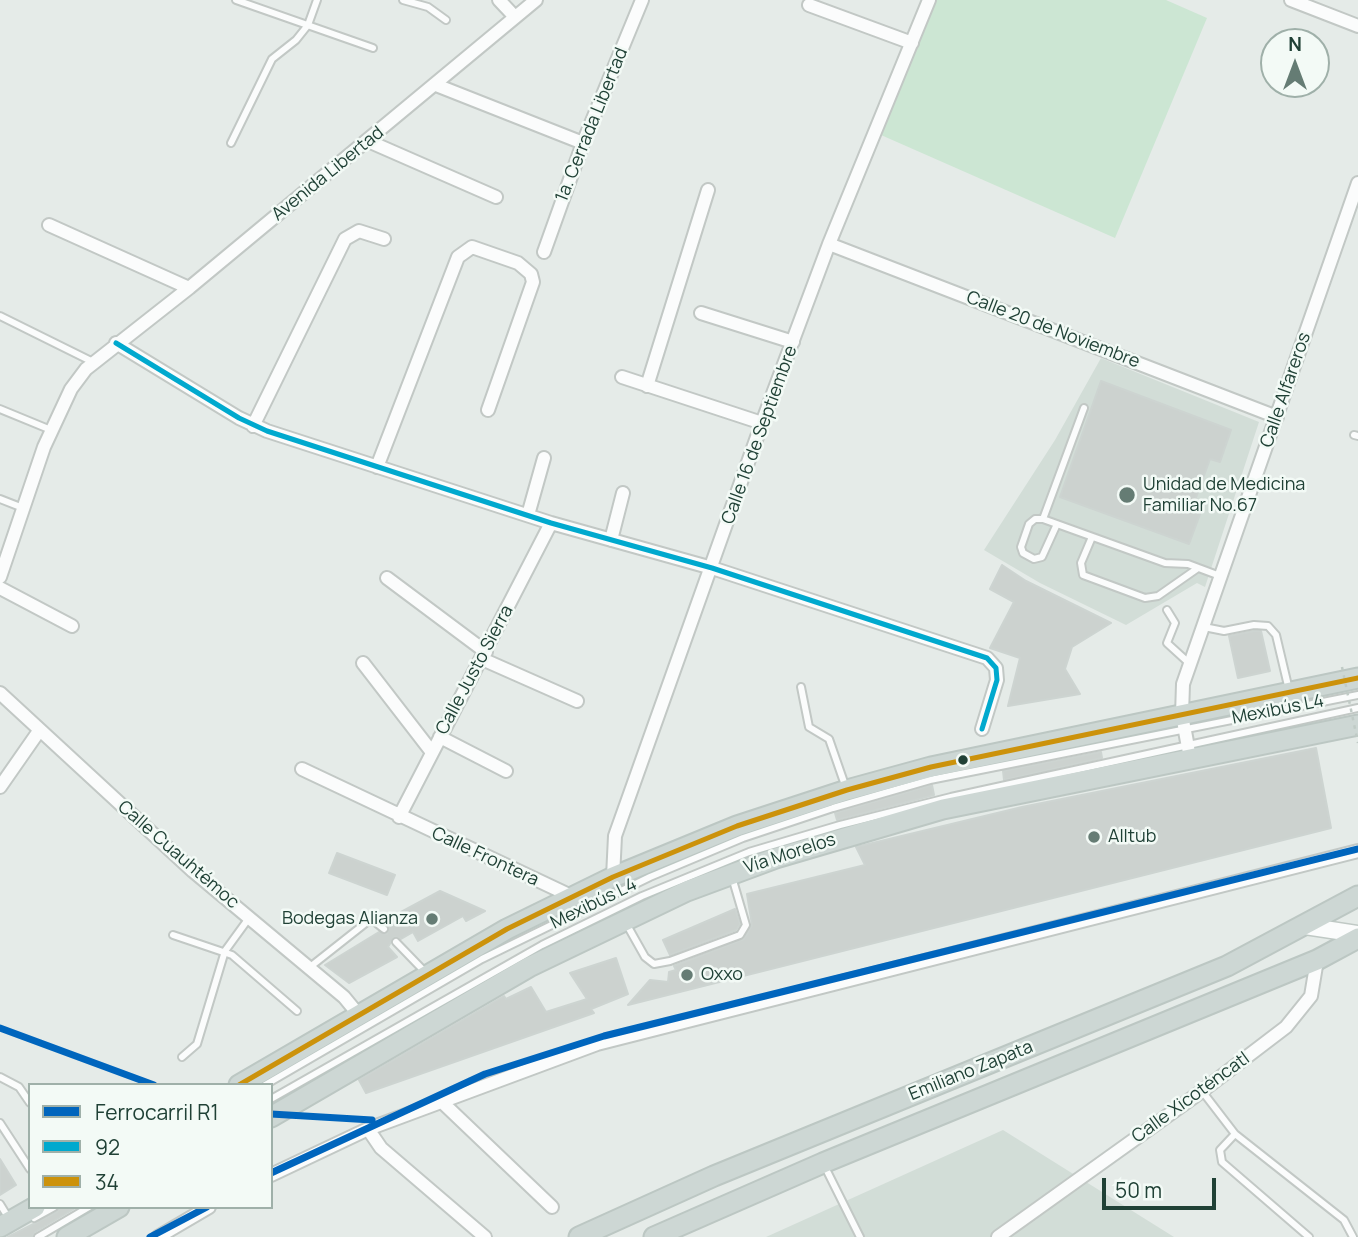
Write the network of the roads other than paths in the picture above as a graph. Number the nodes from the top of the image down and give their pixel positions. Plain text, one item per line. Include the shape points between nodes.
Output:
1 (236, 0) edge
2 (317, 0) edge
3 (403, 0) edge
4 (499, 0) edge
5 (536, 0) edge
6 (642, 0) edge
7 (929, 0) edge
8 (1291, 0) edge
9 (809, 5) dead end
10 (515, 17) junction
11 (446, 20) dead end
12 (308, 25) junction
13 (1358, 26) edge
14 (912, 43) junction
15 (373, 48) dead end
16 (436, 85) junction
17 (368, 141) junction
18 (583, 143) junction
19 (231, 144) dead end
20 (1358, 184) edge
21 (708, 190) dead end
22 (496, 197) dead end
23 (49, 225) dead end
24 (384, 239) dead end
25 (829, 244) junction
26 (544, 252) dead end
27 (189, 288) junction
28 (701, 313) dead end
29 (0, 316) edge
30 (793, 342) junction
31 (116, 343) junction
32 (93, 362) junction
33 (622, 377) dead end
34 (648, 386) junction
35 (1084, 408) dead end
36 (0, 409) edge
37 (488, 410) dead end
38 (1277, 417) junction
39 (762, 423) junction
40 (253, 426) junction
41 (51, 430) junction
42 (544, 458) dead end
43 (377, 467) junction
44 (623, 492) dead end
45 (0, 499) edge
46 (23, 508) junction
47 (528, 515) junction
48 (1043, 519) junction
49 (551, 523) junction
50 (1057, 524) junction
51 (1092, 537) junction
52 (611, 540) junction
53 (712, 568) junction
54 (1198, 568) junction
55 (1222, 577) junction
56 (0, 578) edge
57 (387, 578) dead end
58 (0, 588) edge
59 (1167, 610) dead end
60 (72, 626) dead end
61 (1204, 626) junction
62 (484, 655) junction
63 (363, 663) dead end
64 (1190, 664) junction
65 (1350, 672) edge
66 (801, 687) dead end
67 (1290, 691) junction
68 (0, 693) edge
69 (1358, 695) edge
70 (577, 701) dead end
71 (1358, 708) edge
72 (1183, 722) junction
73 (1358, 725) edge
74 (982, 729) dead end
75 (39, 731) junction
76 (440, 737) junction
77 (431, 751) junction
78 (1188, 751) junction
79 (302, 769) dead end
80 (506, 771) dead end
81 (0, 787) edge
82 (847, 790) junction
83 (400, 817) junction
84 (1358, 851) edge
85 (731, 874) junction
86 (613, 877) junction
87 (571, 896) junction
88 (1358, 896) edge
89 (249, 918) junction
90 (624, 920) junction
91 (1305, 926) junction
92 (384, 929) dead end
93 (173, 935) dead end
94 (1358, 937) edge
95 (396, 942) dead end
96 (225, 951) junction
97 (1317, 960) junction
98 (310, 967) junction
99 (427, 974) junction
100 (297, 1011) dead end
101 (358, 1014) junction
102 (182, 1057) dead end
103 (0, 1077) edge
104 (242, 1083) edge
105 (268, 1083) edge
106 (1202, 1091) junction
107 (273, 1098) edge
108 (28, 1100) edge
109 (443, 1103) junction
110 (273, 1116) edge
111 (0, 1123) edge
112 (368, 1129) junction
113 (1235, 1134) junction
114 (823, 1163) junction
115 (28, 1166) edge
116 (273, 1174) edge
117 (0, 1204) edge
118 (552, 1206) dead end
119 (32, 1209) edge
120 (49, 1209) edge
121 (86, 1209) edge
122 (116, 1209) edge
123 (206, 1209) edge
124 (11, 1225) edge
125 (484, 1236) edge
126 (38, 1237) edge
127 (67, 1237) edge
128 (158, 1237) edge
129 (579, 1237) edge
130 (654, 1237) edge
131 (860, 1237) edge
132 (998, 1237) edge
133 (1309, 1237) edge
134 (1353, 1237) edge

1 - 12 lane
2 - 12 lane
3 - 11 lane via 428,7
4 - 10 street
5 - 10 street, Avenida Libertad
6 - 18 street, 1a. Cerrada Libertad
7 - 14 street, Calle 16 de Septiembre
8 - 13 street
9 - 14 street
10 - 16 street, Avenida Libertad
12 - 15 lane
12 - 19 lane via 272,59
14 - 25 street, Calle 16 de Septiembre
16 - 17 street, Avenida Libertad
16 - 18 street
17 - 22 street
17 - 27 street, Avenida Libertad
18 - 26 street, 1a. Cerrada Libertad
20 - 38 street, Calle Alfareros
21 - 34 street
23 - 27 street
24 - 40 street via 359,231 345,239
25 - 30 street, Calle 16 de Septiembre
25 - 38 street, Calle 20 de Noviembre
27 - 31 street, Avenida Libertad
28 - 30 street
29 - 32 lane
30 - 39 street, Calle 16 de Septiembre
31 - 32 street, Avenida Libertad
31 - 40 street
32 - 41 street, Avenida Libertad via 71,389
33 - 34 street
34 - 39 street
35 - 48 lane
36 - 41 lane
37 - 43 street via 533,282 518,263 472,247 458,257
38 - 55 street, Calle Alfareros
39 - 53 street, Calle 16 de Septiembre
40 - 43 street
41 - 46 street, Avenida Libertad
42 - 47 street
43 - 47 street
44 - 52 street
45 - 46 lane
46 - 56 street, Avenida Libertad
47 - 49 street
48 - 50 lane
48 - 50 lane via 1029,524 1021,547 1034,559 1045,555
49 - 52 street
49 - 62 street, Calle Justo Sierra
50 - 51 lane
51 - 54 lane via 1165,563
51 - 54 lane via 1081,564 1083,575 1145,598 1158,596
52 - 53 street
53 - 74 street via 987,658 996,668 998,680
53 - 86 street, Calle 16 de Septiembre via 615,836
54 - 55 lane
55 - 61 street, Calle Alfareros
57 - 62 street
58 - 60 street
59 - 64 lane via 1175,623 1167,643
61 - 64 street, Calle Alfareros
61 - 67 lane via 1224,631 1268,626 1276,635
62 - 70 street
62 - 76 street, Calle Justo Sierra
63 - 77 street
64 - 72 street, Calle Alfareros via 1182,690
65 - 67 main road
66 - 82 lane via 809,727 829,739
67 - 72 main road
68 - 75 street, Calle Cuauhtémoc
69 - 72 lane, Mexibús L4
71 - 78 lane, Mexibús L4
72 - 78 street, Calle Alfareros
72 - 82 main road via 932,767
72 - 105 lane, Mexibús L4 via 930,780 743,838 650,877 482,959
73 - 78 main road, Vía Morelos
75 - 81 street
75 - 89 street, Calle Cuauhtémoc
76 - 77 street, Calle Justo Sierra
76 - 80 street
77 - 83 street, Calle Justo Sierra
78 - 85 main road, Vía Morelos via 943,809 820,843
78 - 107 lane, Mexibús L4 via 938,800 749,852 642,896 542,945
79 - 83 street, Calle Frontera
82 - 86 main road via 737,826
83 - 87 street, Calle Frontera
84 - 109 street via 597,1044
85 - 90 main road, Vía Morelos
85 - 90 lane via 746,925 740,935 654,964
86 - 87 main road
87 - 99 main road
88 - 91 main road, Emiliano Zapata
89 - 96 lane
89 - 98 street, Calle Cuauhtémoc
90 - 110 main road, Vía Morelos via 529,967
91 - 94 street
91 - 129 main road, Emiliano Zapata via 1227,966 713,1176
92 - 98 lane via 374,921 367,922
93 - 96 lane
94 - 97 main road, Emiliano Zapata
95 - 99 lane
96 - 100 lane
96 - 102 lane via 197,1044
97 - 106 street, Calle Xicoténcatl via 1311,996 1299,1013
97 - 114 main road, Emiliano Zapata
98 - 101 street, Calle Cuauhtémoc
99 - 101 main road
101 - 104 main road
103 - 108 lane via 19,1087
106 - 113 lane
106 - 132 street, Calle Xicoténcatl
109 - 112 street
109 - 118 street
111 - 115 lane
112 - 116 street
112 - 125 street via 381,1148
113 - 133 lane via 1220,1150 1222,1162
113 - 134 lane via 1344,1220
114 - 130 main road, Emiliano Zapata
114 - 131 lane
117 - 124 lane
119 - 124 main road
120 - 124 lane
121 - 126 lane
122 - 127 main road
123 - 128 street

